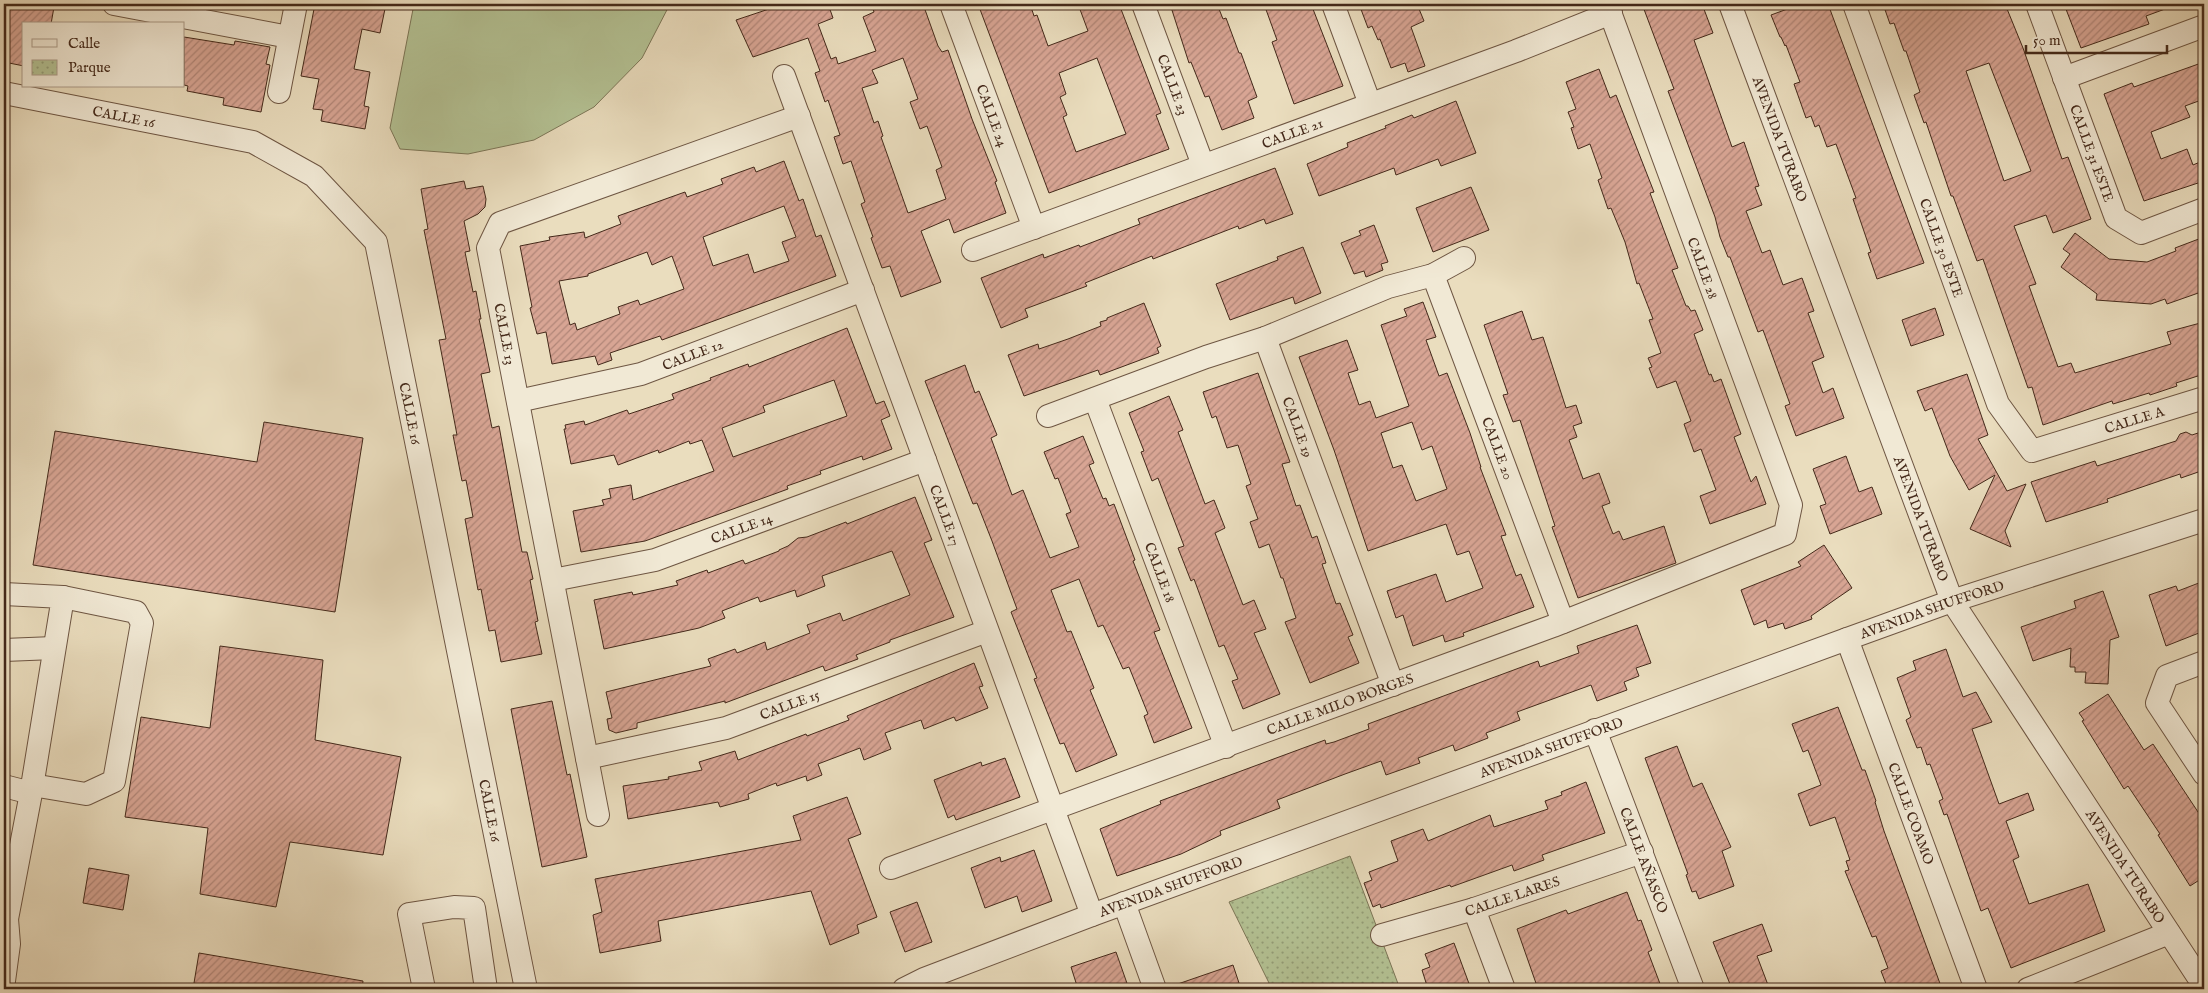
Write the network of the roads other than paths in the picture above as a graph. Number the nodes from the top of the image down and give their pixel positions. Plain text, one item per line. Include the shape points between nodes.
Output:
1 (114, 4) edge
2 (296, 4) edge
3 (951, 4) edge
4 (1143, 4) edge
5 (1333, 4) edge
6 (1730, 4) edge
7 (1854, 4) edge
8 (2037, 4) edge
9 (1609, 9) edge
10 (2204, 26) edge
11 (289, 37) junction
12 (784, 76) dead end
13 (2064, 78) junction
14 (279, 92) dead end
15 (4, 93) edge
16 (1370, 104) junction
17 (799, 116) junction
18 (1202, 165) junction
19 (2201, 210) edge
20 (1034, 228) junction
21 (972, 250) dead end
22 (1464, 258) dead end
23 (1433, 275) junction
24 (863, 290) junction
25 (1265, 338) junction
26 (2204, 398) edge
27 (1095, 399) junction
28 (518, 400) junction
29 (1048, 416) dead end
30 (2064, 441) joint
31 (925, 460) junction
32 (2204, 520) edge
33 (1785, 534) joint
34 (553, 580) junction
35 (4, 594) edge
36 (63, 597) junction
37 (1952, 602) junction
38 (1563, 622) junction
39 (987, 631) junction
40 (1847, 639) junction
41 (54, 648) junction
42 (4, 650) edge
43 (2204, 662) edge
44 (1392, 685) junction
45 (1595, 730) junction
46 (1226, 747) junction
47 (587, 758) junction
48 (2204, 774) edge
49 (4, 786) edge
50 (32, 789) junction
51 (1053, 809) junction
52 (598, 815) dead end
53 (1642, 852) junction
54 (891, 868) dead end
55 (11, 870) edge
56 (1124, 903) junction
57 (1474, 909) junction
58 (1092, 914) junction
59 (6, 918) edge
60 (2169, 933) junction
61 (1382, 935) dead end
62 (4, 981) edge
63 (2204, 986) edge
64 (424, 989) edge
65 (486, 989) edge
66 (526, 989) edge
67 (904, 989) edge
68 (1155, 989) edge
69 (1504, 989) edge
70 (1693, 989) edge
71 (1976, 989) edge
72 (2028, 989) edge

1 - 11 street
2 - 11 street
3 - 20 street, CALLE 24
4 - 18 street, CALLE 23
5 - 16 street
6 - 37 street, AVENIDA TURABO
7 - 30 street, CALLE 30 ESTE via 1998,404 2032,450
8 - 13 street, CALLE 31 ESTE
9 - 16 street, CALLE 21 via 1516,51
9 - 33 street, CALLE 28 via 1791,505
10 - 13 street
11 - 14 street
12 - 17 street, CALLE 17
13 - 19 street, CALLE 31 ESTE via 2116,218 2140,233
15 - 66 street, CALLE 16 via 252,142 314,176 376,242
16 - 18 street, CALLE 21
17 - 24 street, CALLE 17
17 - 28 street, CALLE 13 via 500,224 488,248
18 - 20 street, CALLE 21
20 - 21 street, CALLE 21
22 - 23 street
23 - 25 street via 1388,287
23 - 38 street, CALLE 20
24 - 28 street, CALLE 12 via 642,374
24 - 31 street, CALLE 17
25 - 27 street
25 - 44 street, CALLE 19
26 - 30 street, CALLE A
27 - 29 street
27 - 46 street, CALLE 18
28 - 34 street, CALLE 13
31 - 34 street, CALLE 14 via 655,560
31 - 39 street, CALLE 17
32 - 37 street, AVENIDA SHUFFORD
33 - 38 street, CALLE MILO BORGES
34 - 47 street, CALLE 13
35 - 36 street
36 - 41 street
36 - 50 street via 125,608 136,612 142,622 114,780 86,794
37 - 40 street, AVENIDA SHUFFORD
37 - 60 street, AVENIDA TURABO
38 - 44 street, CALLE MILO BORGES
39 - 47 street, CALLE 15 via 726,728
39 - 51 street, CALLE 17
40 - 45 street, AVENIDA SHUFFORD
40 - 71 street, CALLE COAMO
41 - 42 street
41 - 50 street
43 - 48 street via 2167,676 2157,703
44 - 46 street, CALLE MILO BORGES
45 - 53 street, CALLE AÑASCO
45 - 56 street, AVENIDA SHUFFORD
46 - 51 street, CALLE MILO BORGES
47 - 52 street, CALLE 13
49 - 50 street
50 - 55 street
51 - 54 street, CALLE MILO BORGES
51 - 58 street, CALLE 17
53 - 57 street, CALLE LARES
53 - 70 street, CALLE AÑASCO
55 - 59 street
56 - 58 street, AVENIDA SHUFFORD
56 - 68 street
57 - 61 street, CALLE LARES
57 - 69 street
58 - 67 street, AVENIDA SHUFFORD
59 - 62 street via 9,944
60 - 63 street, AVENIDA TURABO
60 - 72 street
64 - 65 street via 409,914 464,907 474,908

